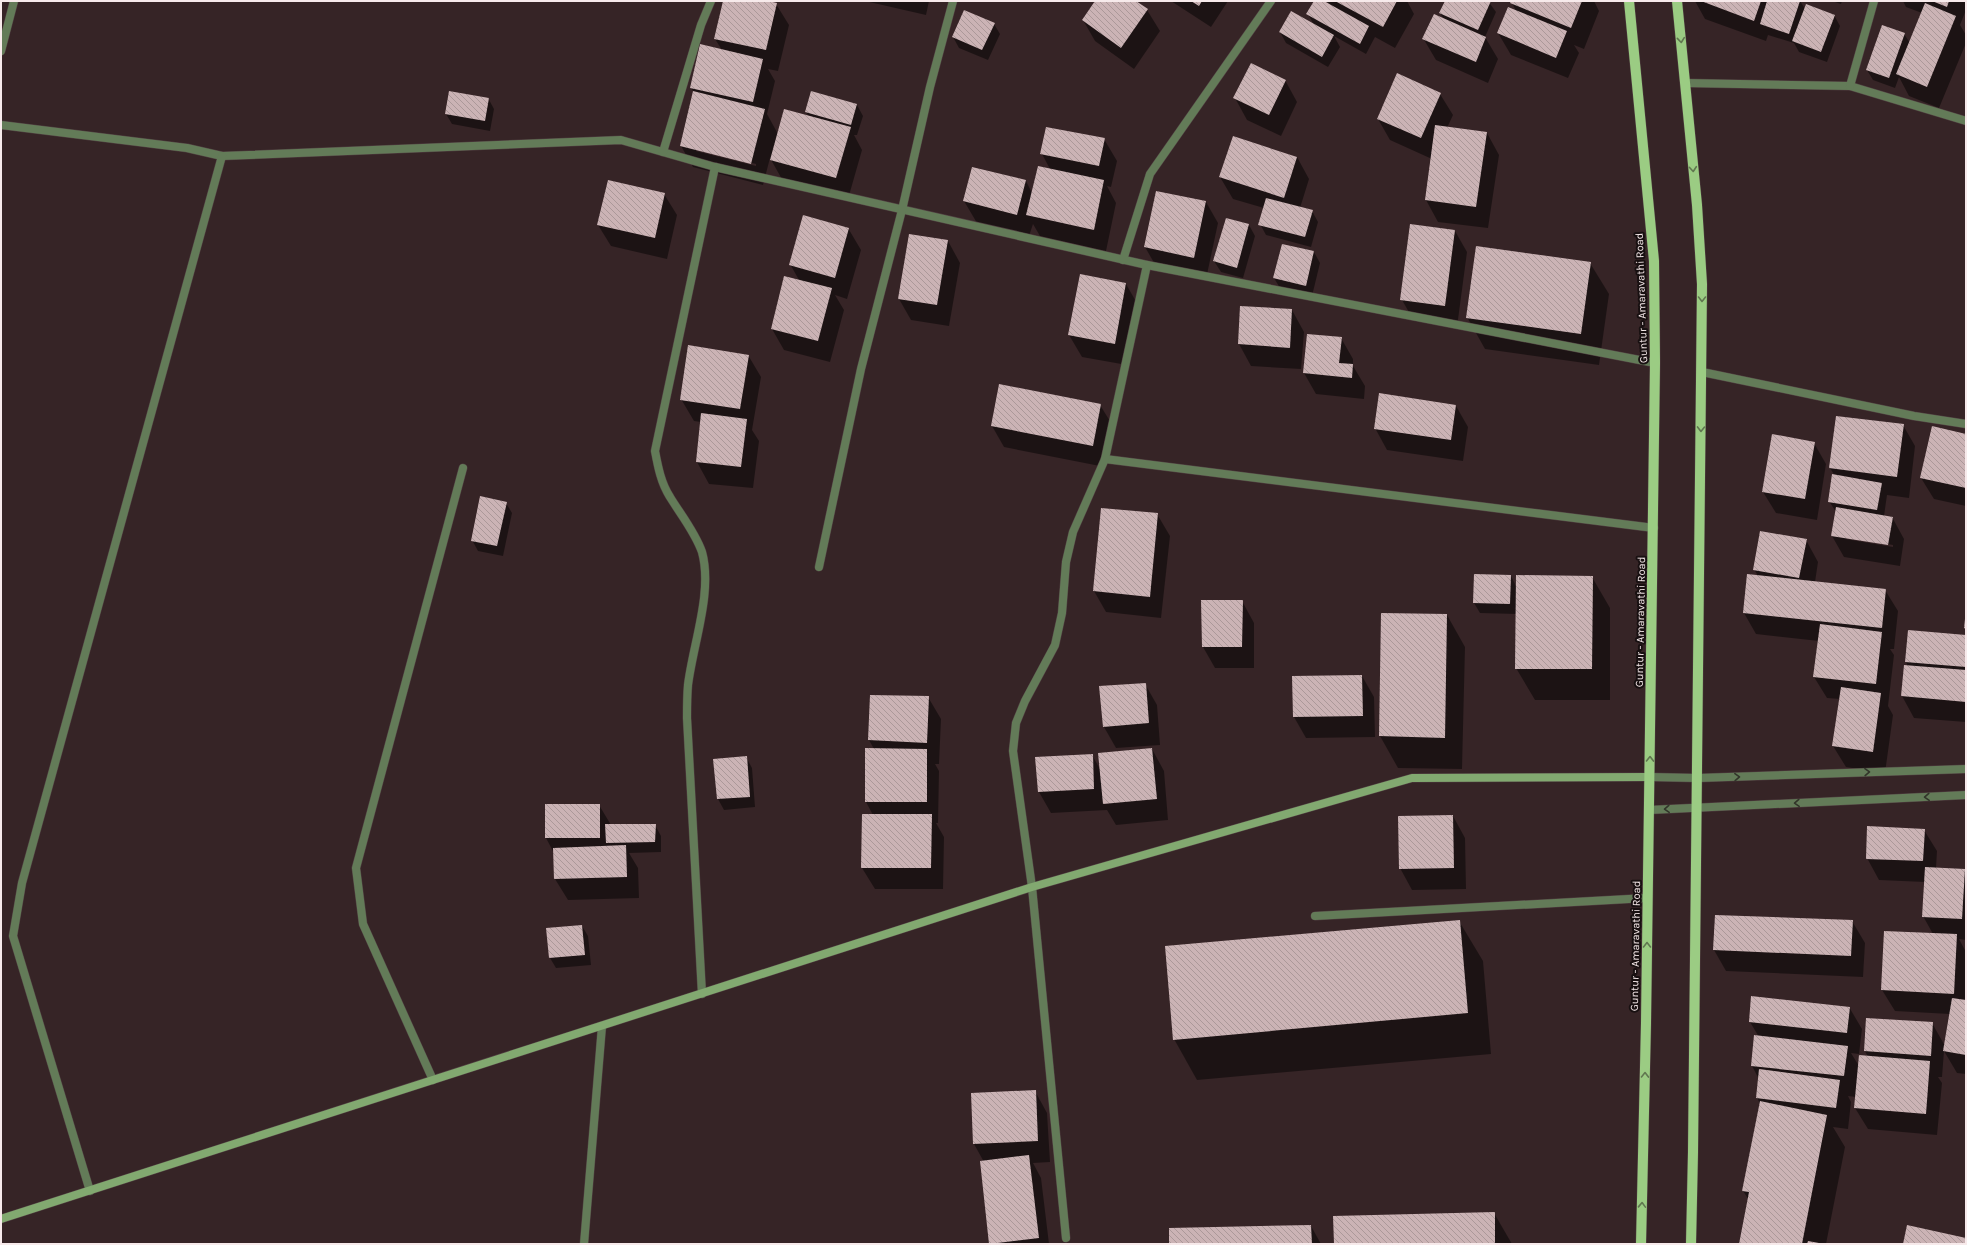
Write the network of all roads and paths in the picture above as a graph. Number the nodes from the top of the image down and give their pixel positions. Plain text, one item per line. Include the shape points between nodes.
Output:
1 (14, 1) edge
2 (711, 1) edge
3 (953, 1) edge
4 (1271, 1) edge
5 (1629, 1) edge
6 (1677, 1) edge
7 (1874, 1) edge
8 (1, 51) edge
9 (1685, 83) junction
10 (1850, 86) junction
11 (1966, 121) edge
12 (1, 125) edge
13 (663, 152) junction
14 (222, 156) junction
15 (714, 167) junction
16 (902, 210) junction
17 (1123, 260) junction
18 (1147, 265) junction
19 (1655, 363) junction
20 (1702, 372) junction
21 (1966, 424) edge
22 (1105, 459) junction
23 (463, 468) dead end
24 (1654, 528) junction
25 (819, 567) dead end
26 (1966, 769) edge
27 (1650, 777) junction
28 (1698, 778) junction
29 (1966, 795) edge
30 (1697, 807) junction
31 (1649, 810) junction
32 (1032, 887) junction
33 (1647, 898) junction
34 (1315, 916) dead end
35 (702, 994) junction
36 (602, 1026) junction
37 (434, 1080) junction
38 (90, 1191) junction
39 (1, 1219) edge
40 (1066, 1238) dead end
41 (584, 1244) edge
42 (1641, 1244) edge
43 (1691, 1244) edge

1 - 8 street
2 - 13 street via 701,25
3 - 16 street
4 - 17 street via 1150,174
5 - 19 main road, Guntur - Amaravathi Road via 1654,261
6 -> 9 main road
7 - 10 street
9 - 10 street
9 -> 20 main road via 1702,284
10 - 11 street
12 - 14 street via 187,148
13 - 14 street via 622,140
13 - 15 street
14 - 38 street via 22,883 13,936
15 - 16 street
15 - 35 street via 655,451 660,474 669,496 702,552 705,571 688,685 687,718
16 - 17 street
16 - 25 street via 861,369
17 - 18 street
18 - 19 street
18 - 22 street
19 - 24 main road, Guntur - Amaravathi Road
20 - 21 street via 1914,416
20 -> 28 main road
22 - 24 street
22 - 32 street via 1073,532 1066,562 1062,613 1055,645 1016,723 1013,751
23 - 37 street via 356,868 363,924
27 -> 24 main road, Guntur - Amaravathi Road
28 -> 26 street
27 - 28 street
27 - 31 main road, Guntur - Amaravathi Road
27 - 32 main road via 1412,778
28 - 30 main road
29 -> 30 street
30 -> 31 street
30 - 43 main road
31 - 33 main road, Guntur - Amaravathi Road
32 - 35 main road
32 - 40 street
33 - 34 street
42 -> 33 main road, Guntur - Amaravathi Road
35 - 36 main road
36 - 37 main road
36 - 41 street
37 - 38 main road
38 - 39 main road

